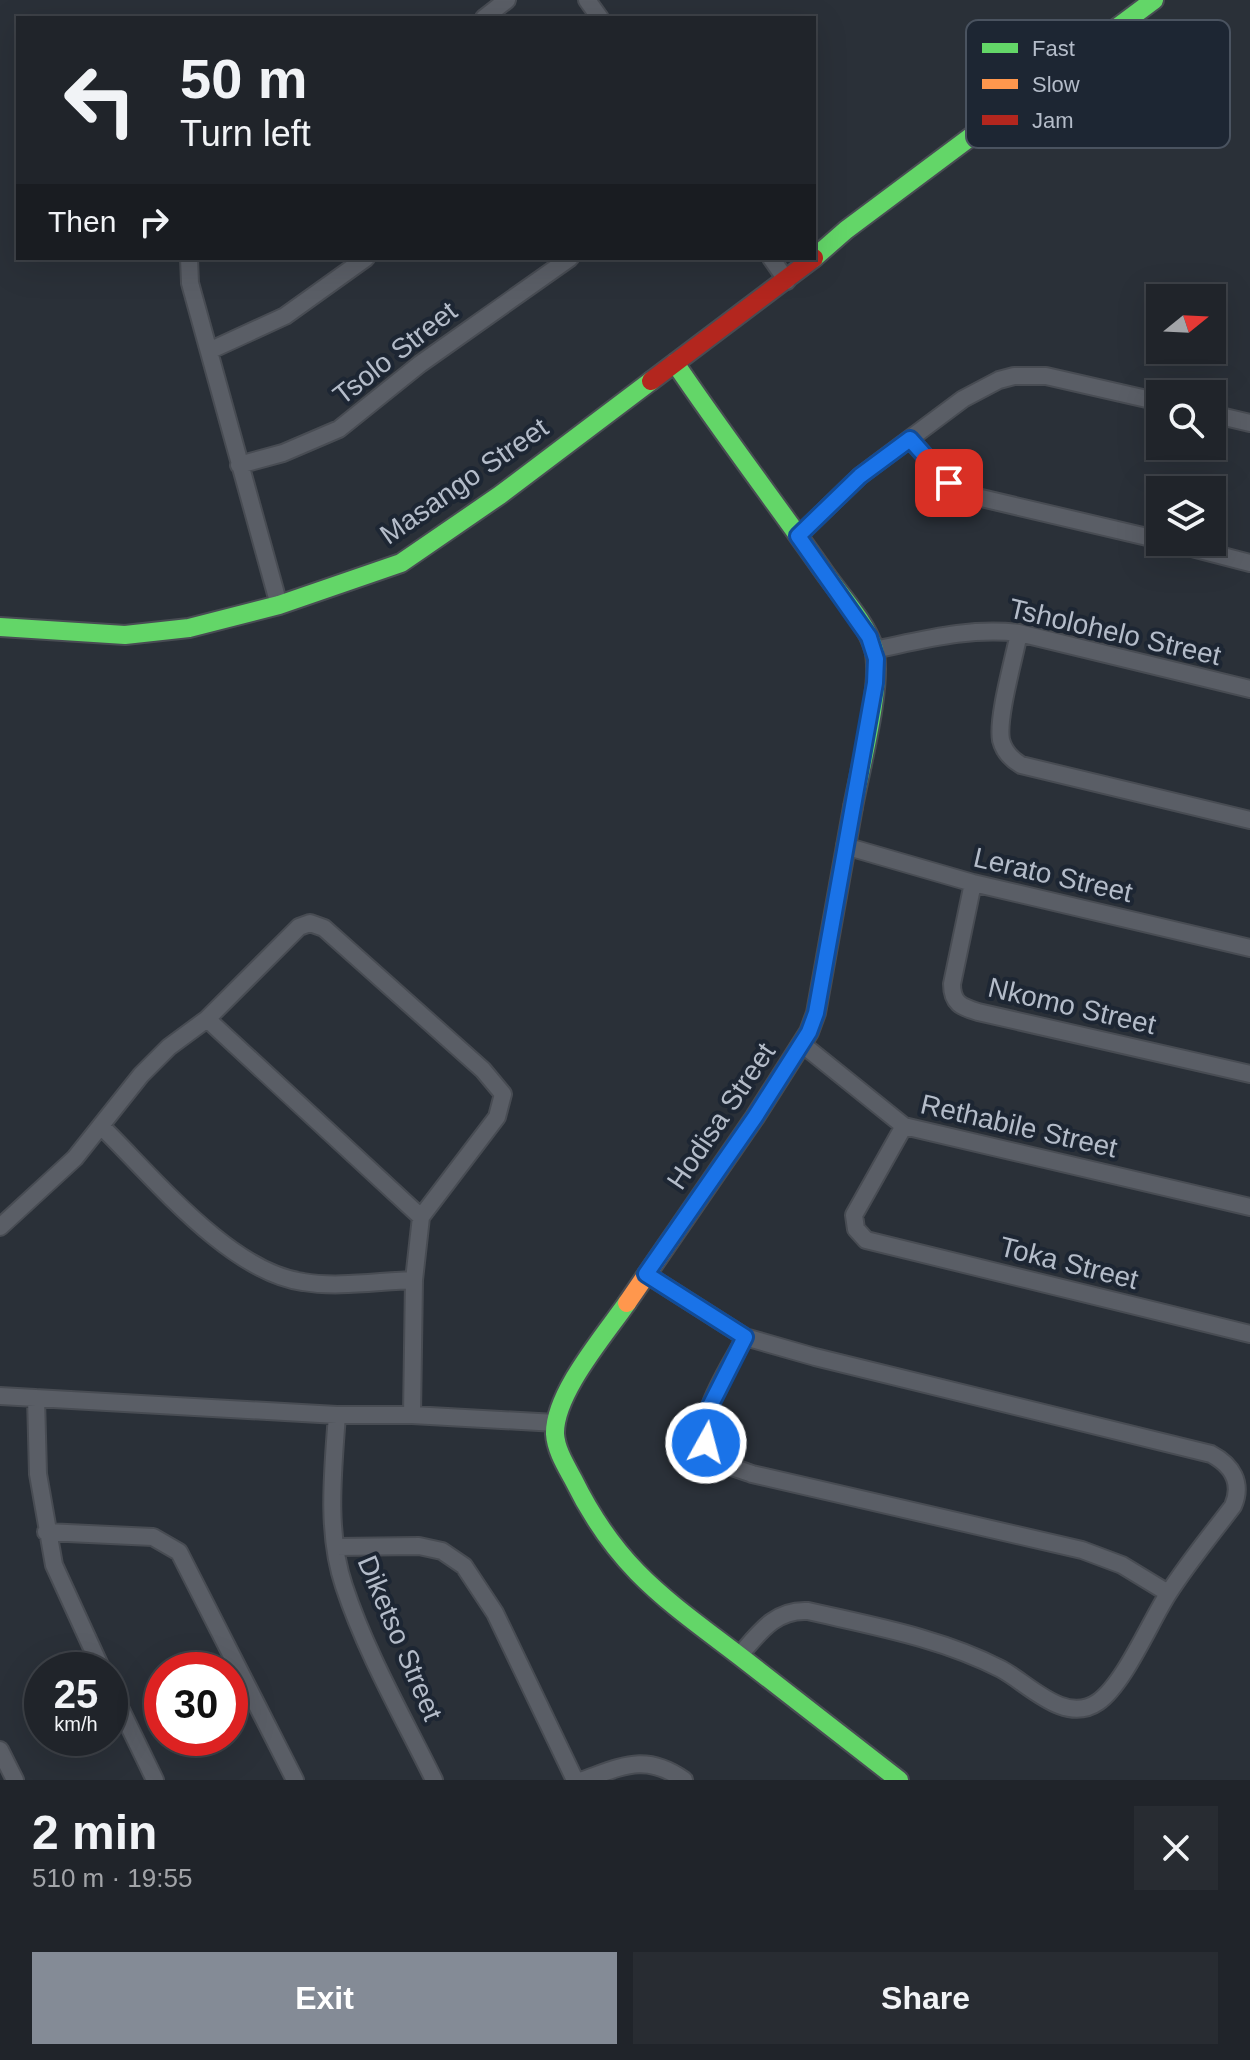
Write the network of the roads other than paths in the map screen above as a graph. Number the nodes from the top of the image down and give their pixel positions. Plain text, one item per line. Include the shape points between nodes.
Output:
1 (507, 0) edge
2 (1154, 0) edge
3 (487, 16) edge
4 (1127, 20) edge
5 (966, 140) edge
6 (816, 256) edge
7 (189, 260) edge
8 (363, 260) edge
9 (567, 260) edge
10 (772, 260) edge
11 (812, 260) edge
12 (787, 281) junction
13 (211, 350) junction
14 (675, 363) junction
15 (1146, 399) edge
16 (1226, 417) edge
17 (1250, 423) edge
18 (910, 439) junction
19 (239, 465) junction
20 (798, 536) junction
21 (1146, 537) edge
22 (1223, 556) edge
23 (1250, 563) edge
24 (279, 605) junction
25 (0, 627) edge
26 (1019, 633) junction
27 (874, 650) junction
28 (1250, 689) edge
29 (1250, 820) edge
30 (845, 846) junction
31 (973, 883) junction
32 (1250, 948) edge
33 (207, 1019) junction
34 (802, 1044) junction
35 (1250, 1074) edge
36 (904, 1126) junction
37 (102, 1127) junction
38 (1250, 1207) edge
39 (421, 1217) junction
40 (0, 1227) edge
41 (646, 1274) junction
42 (414, 1280) junction
43 (1250, 1334) edge
44 (745, 1337) junction
45 (0, 1396) edge
46 (36, 1398) junction
47 (337, 1415) junction
48 (412, 1415) junction
49 (556, 1423) junction
50 (46, 1532) junction
51 (336, 1547) junction
52 (1168, 1593) junction
53 (93, 1652) edge
54 (739, 1656) junction
55 (128, 1724) edge
56 (0, 1750) edge
57 (15, 1780) edge
58 (155, 1780) edge
59 (295, 1780) edge
60 (434, 1780) edge
61 (575, 1780) edge
62 (583, 1780) edge
63 (684, 1780) edge
64 (899, 1780) edge

1 - 3 street
2 - 4 street, Masango Street
5 - 6 street, Masango Street
7 - 13 street via 190,283
8 - 13 street via 285,316
9 - 19 street, Tsolo Street via 420,364 339,429
10 - 12 street
11 - 12 street, Masango Street
12 - 14 street, Masango Street
13 - 19 street
14 - 20 street
14 - 24 street, Masango Street via 424,550 383,571
15 - 18 street via 1046,376 1014,376 963,399
16 - 17 street
18 - 20 street via 860,476
18 - 21 street via 949,483 977,497
19 - 24 street
20 - 27 street
22 - 23 street
24 - 25 street, Masango Street via 189,628 125,635
26 - 27 street, Tsholohelo Street via 970,631
26 - 28 street, Tsholohelo Street
26 - 29 street via 1001,726 1003,747 1012,759
27 - 30 street, Hodisa Street via 875,683
30 - 31 street, Lerato Street
30 - 34 street, Hodisa Street via 816,1013
31 - 32 street, Lerato Street
31 - 35 street, Nkomo Street via 952,984 958,1004
33 - 37 street via 141,1075
33 - 39 street
33 - 39 street via 299,927 316,924 339,938 483,1070 503,1094 497,1117
34 - 36 street, Rethabile Street
34 - 41 street, Hodisa Street
36 - 38 street, Rethabile Street
36 - 43 street, Toka Street via 854,1215 861,1236
37 - 40 street
37 - 42 street via 228,1248 263,1271 305,1283
39 - 42 street
41 - 44 street
41 - 49 street, Hodisa Street via 587,1361
42 - 48 street
44 - 52 street via 705,1416 706,1443 719,1461 752,1474 1082,1550 1122,1565
44 - 52 street via 1119,1430 1226,1462 1237,1497
45 - 46 street
46 - 47 street
46 - 50 street
47 - 48 street
47 - 51 street, Diketso Street
48 - 49 street
49 - 54 street via 559,1452 589,1512 617,1552 644,1582
50 - 53 street via 65,1592
50 - 59 street via 153,1537 179,1552
51 - 60 street, Diketso Street via 343,1585
51 - 61 street via 419,1546 442,1551 464,1566 495,1613
52 - 54 street via 1109,1692 1081,1709 1055,1704 1012,1675 958,1650 808,1611 795,1610 770,1621
54 - 64 street
55 - 58 street
56 - 57 street
62 - 63 street via 640,1763 657,1764

